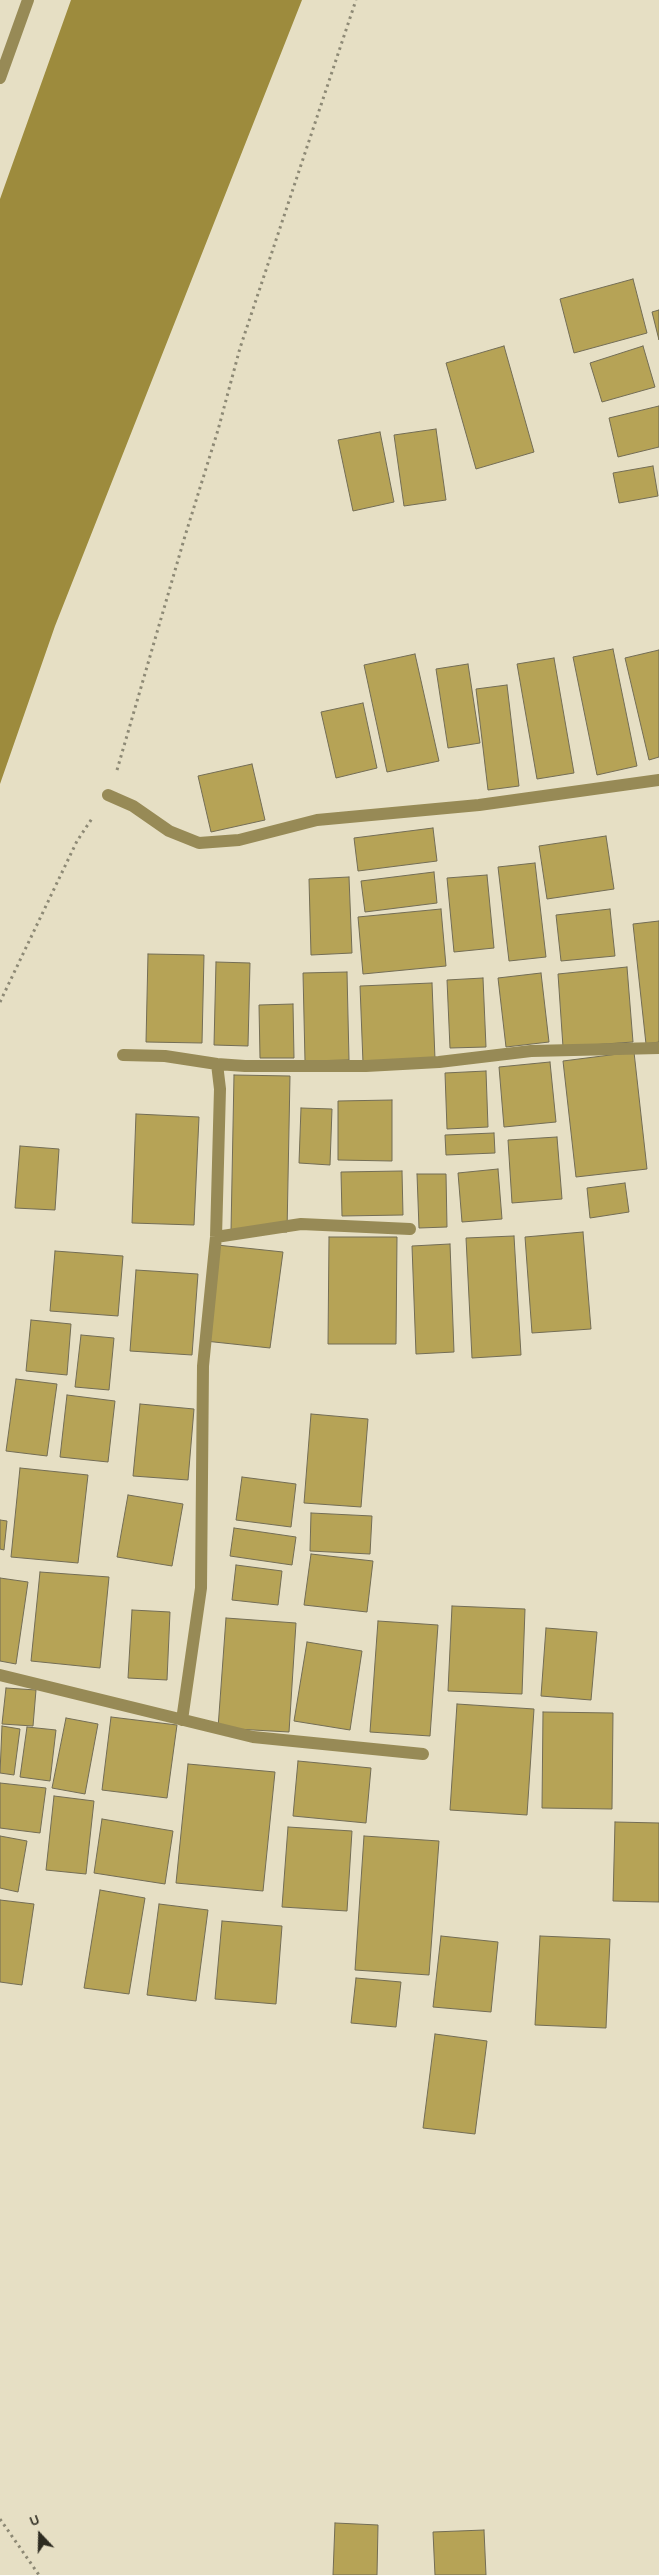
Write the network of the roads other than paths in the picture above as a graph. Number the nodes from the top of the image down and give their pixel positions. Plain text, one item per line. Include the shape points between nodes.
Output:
1 (28, 0) edge
2 (0, 78) edge
3 (659, 780) edge
4 (108, 795) road end
5 (659, 1048) edge
6 (123, 1055) dead end
7 (217, 1064) junction
8 (410, 1230) dead end
9 (216, 1236) junction
10 (0, 1675) edge
11 (182, 1720) junction
12 (423, 1754) dead end

1 - 2 street
3 - 4 street via 479,804 317,820 239,840 199,843 169,831 133,806
5 - 7 street via 507,1053 411,1064
6 - 7 street via 165,1056
7 - 9 street via 220,1089
8 - 9 street via 302,1224
9 - 11 street via 203,1366 201,1588
10 - 11 street
11 - 12 street via 254,1737

